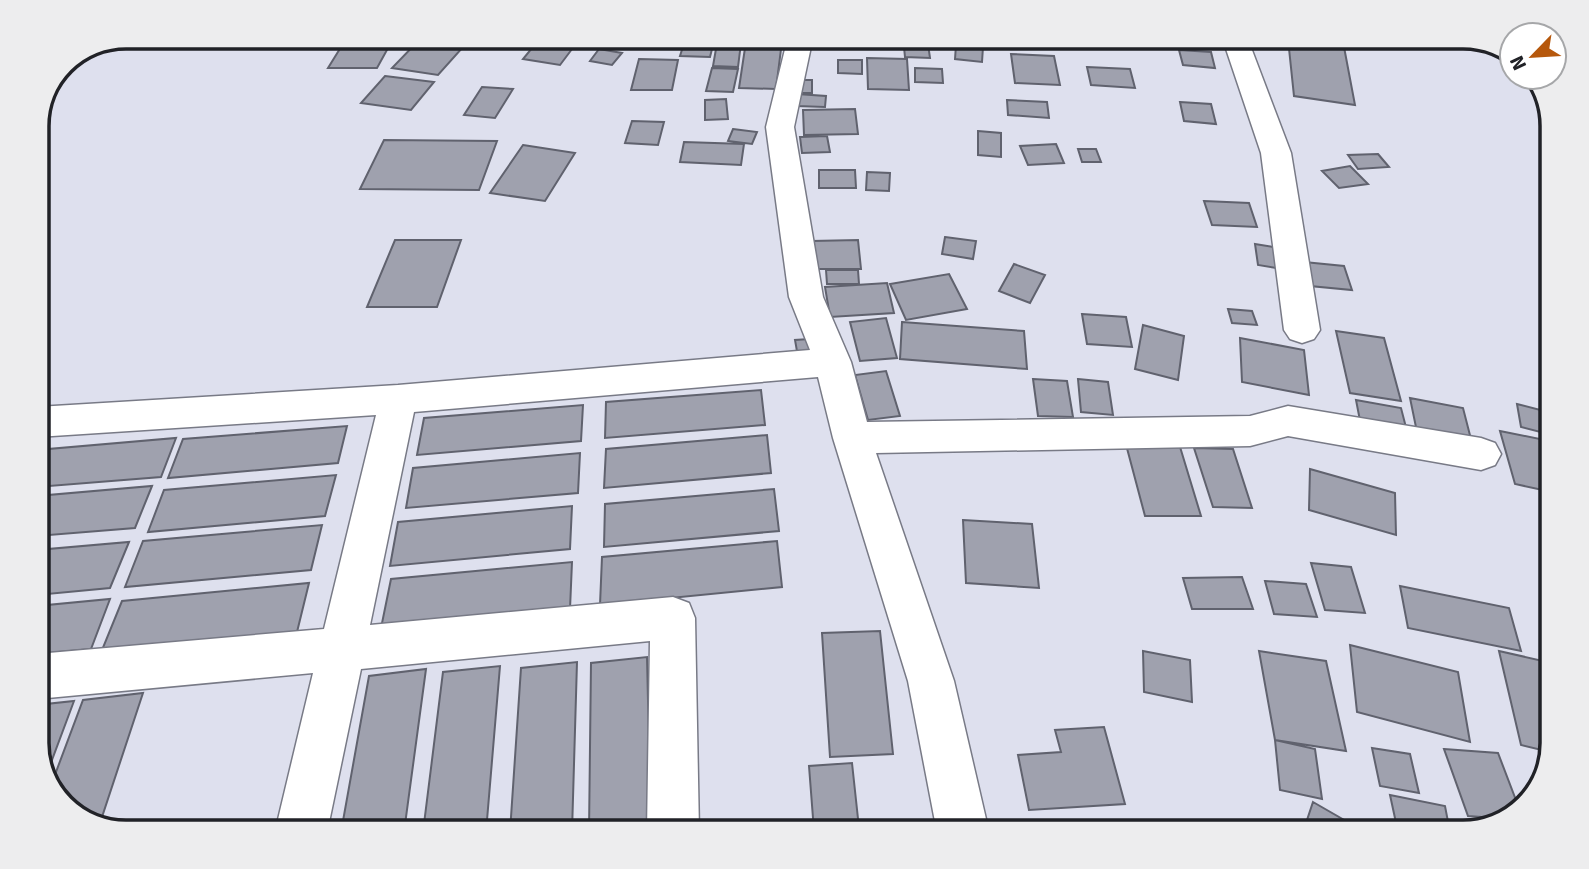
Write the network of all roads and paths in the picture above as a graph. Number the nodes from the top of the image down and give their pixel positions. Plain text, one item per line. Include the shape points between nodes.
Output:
1 (797, 49) edge
2 (1238, 49) edge
3 (1302, 330) dead end
4 (833, 362) junction
5 (398, 399) junction
6 (49, 421) edge
7 (852, 438) junction
8 (1481, 454) dead end
9 (341, 649) junction
10 (49, 676) edge
11 (304, 820) edge
12 (673, 820) edge
13 (960, 820) edge

1 - 4 street via 780,127 806,296
2 - 3 street via 1276,153
4 - 5 street
4 - 7 street
5 - 6 street
5 - 9 street
7 - 8 street via 1250,431 1288,422
7 - 13 street via 931,681
9 - 10 street
9 - 11 street
9 - 12 street via 673,618

